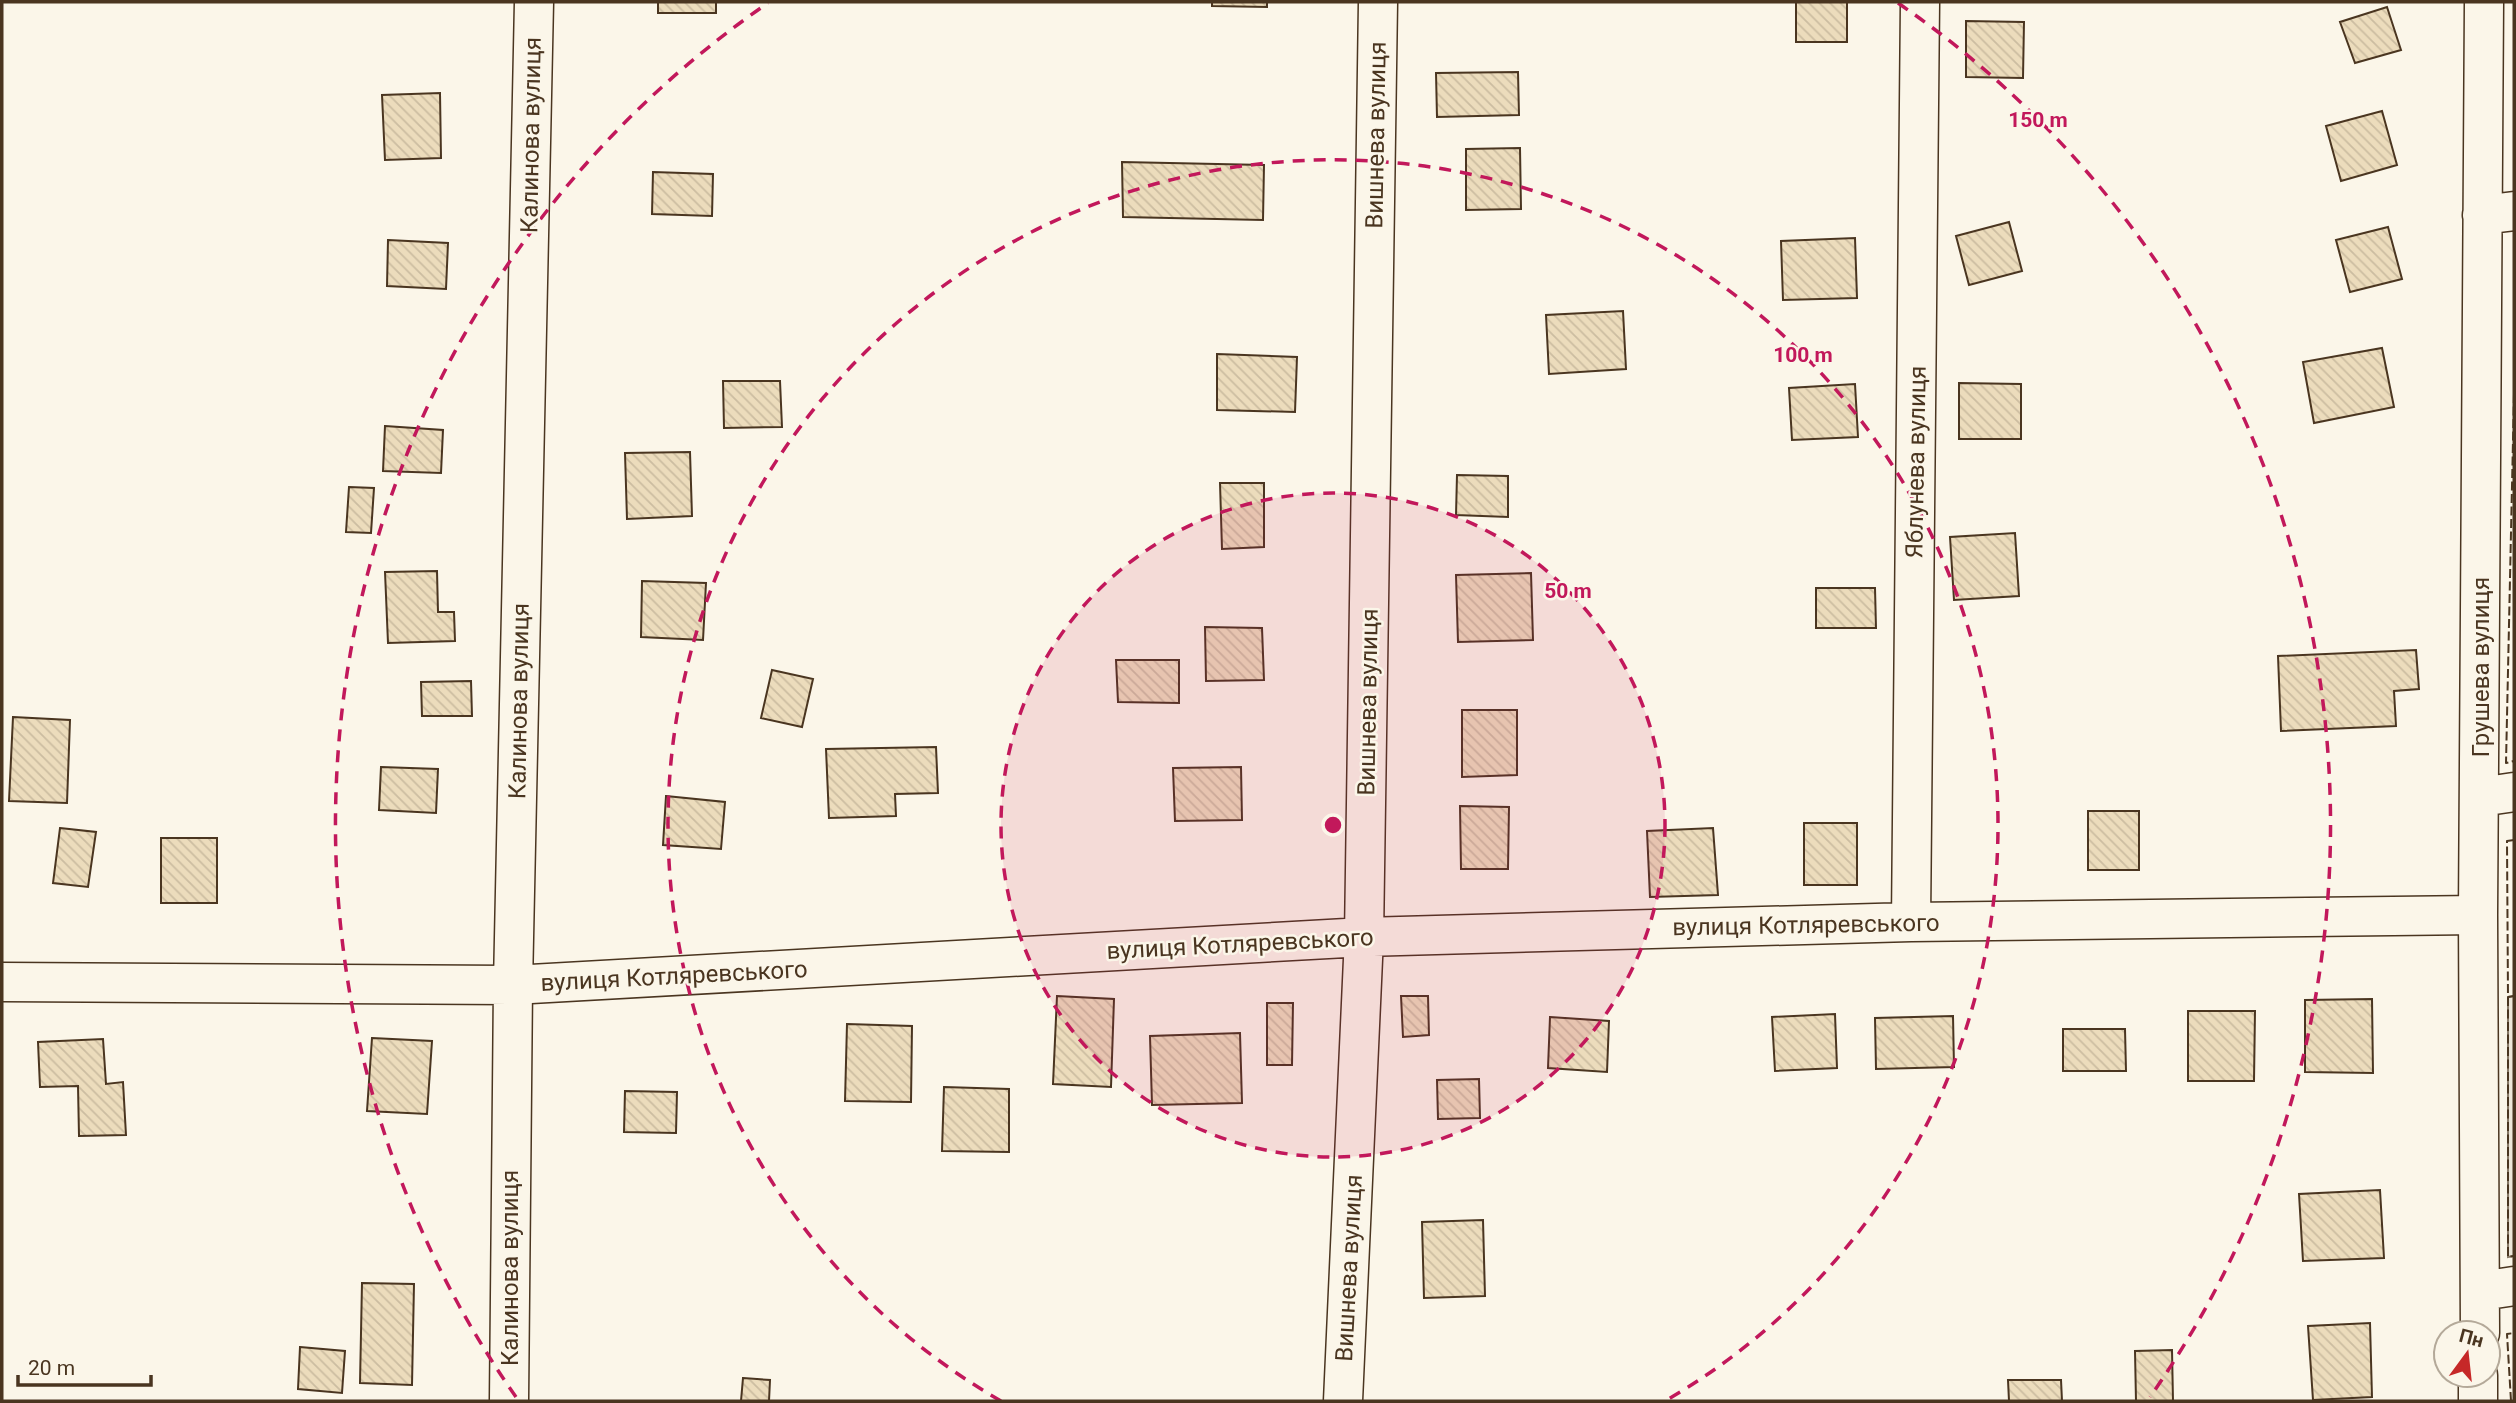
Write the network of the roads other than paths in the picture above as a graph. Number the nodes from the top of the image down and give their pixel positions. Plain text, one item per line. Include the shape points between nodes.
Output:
1 (534, 2) edge
2 (1378, 2) edge
3 (1920, 2) edge
4 (2484, 2) edge
5 (2498, 213) edge
6 (2497, 795) edge
7 (2478, 915) junction
8 (1911, 922) junction
9 (1364, 937) junction
10 (2, 982) edge
11 (513, 985) junction
12 (2498, 1288) edge
13 (2486, 1319) edge
14 (509, 1401) edge
15 (1343, 1401) edge

1 - 11 street, Калинова вулиця
2 - 9 street, Вишнева вулиця
3 - 8 street, Яблунева вулиця
4 - 5 street, Грушева вулиця
5 - 6 street, Грушева вулиця
6 - 7 street, Грушева вулиця
7 - 8 street, вулиця Котляревського
7 - 12 street, Грушева вулиця
8 - 9 street, вулиця Котляревського
9 - 11 street, вулиця Котляревського
9 - 15 street, Вишнева вулиця
10 - 11 street, вулиця Котляревського
11 - 14 street, Калинова вулиця
12 - 13 street, Грушева вулиця

